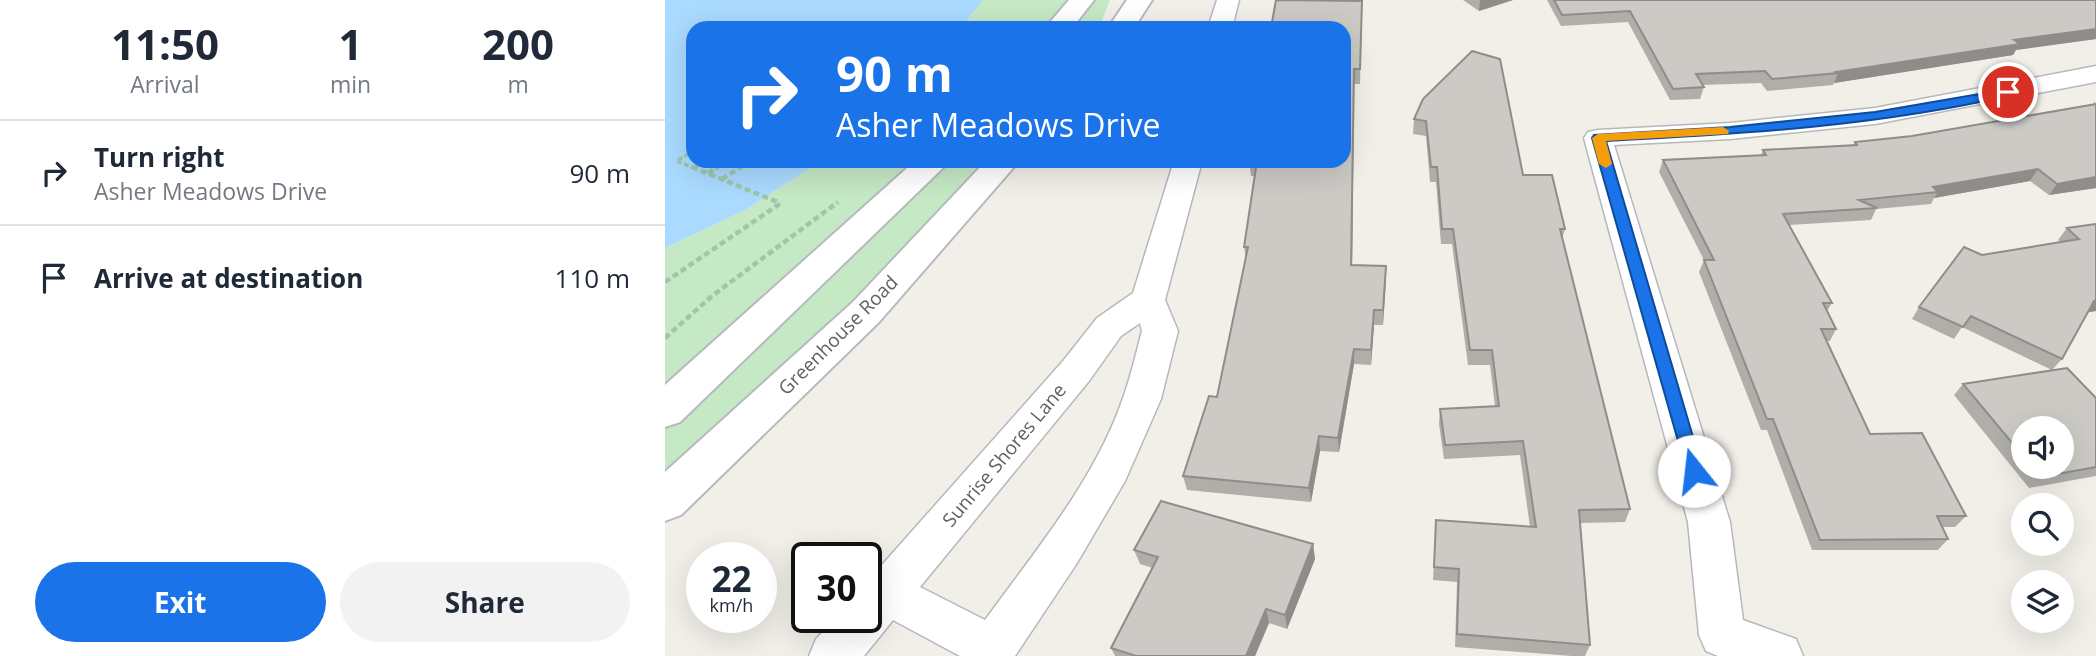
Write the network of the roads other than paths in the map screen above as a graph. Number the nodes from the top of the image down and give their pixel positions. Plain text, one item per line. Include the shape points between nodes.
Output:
1 (1082, 0) edge
2 (1140, 0) edge
3 (1228, 0) edge
4 (1064, 21) edge
5 (1126, 21) edge
6 (1222, 21) edge
7 (2096, 74) edge
8 (926, 168) edge
9 (997, 168) edge
10 (1186, 168) edge
11 (1148, 300) junction
12 (665, 410) edge
13 (665, 501) edge
14 (882, 598) edge
15 (882, 612) edge
16 (853, 633) edge
17 (989, 652) edge
18 (833, 656) edge
19 (1779, 656) edge

1 - 4 main road
2 - 5 main road
3 - 6 street
7 - 19 street via 1875,116 1598,138 1709,522 1722,635
8 - 12 main road
9 - 13 main road, Greenhouse Road via 866,312
10 - 11 street
11 - 14 street, Sunrise Shores Lane via 1109,327
11 - 17 street via 1160,331 1142,399 1111,470
15 - 17 street
16 - 18 street, Sunrise Shores Lane

